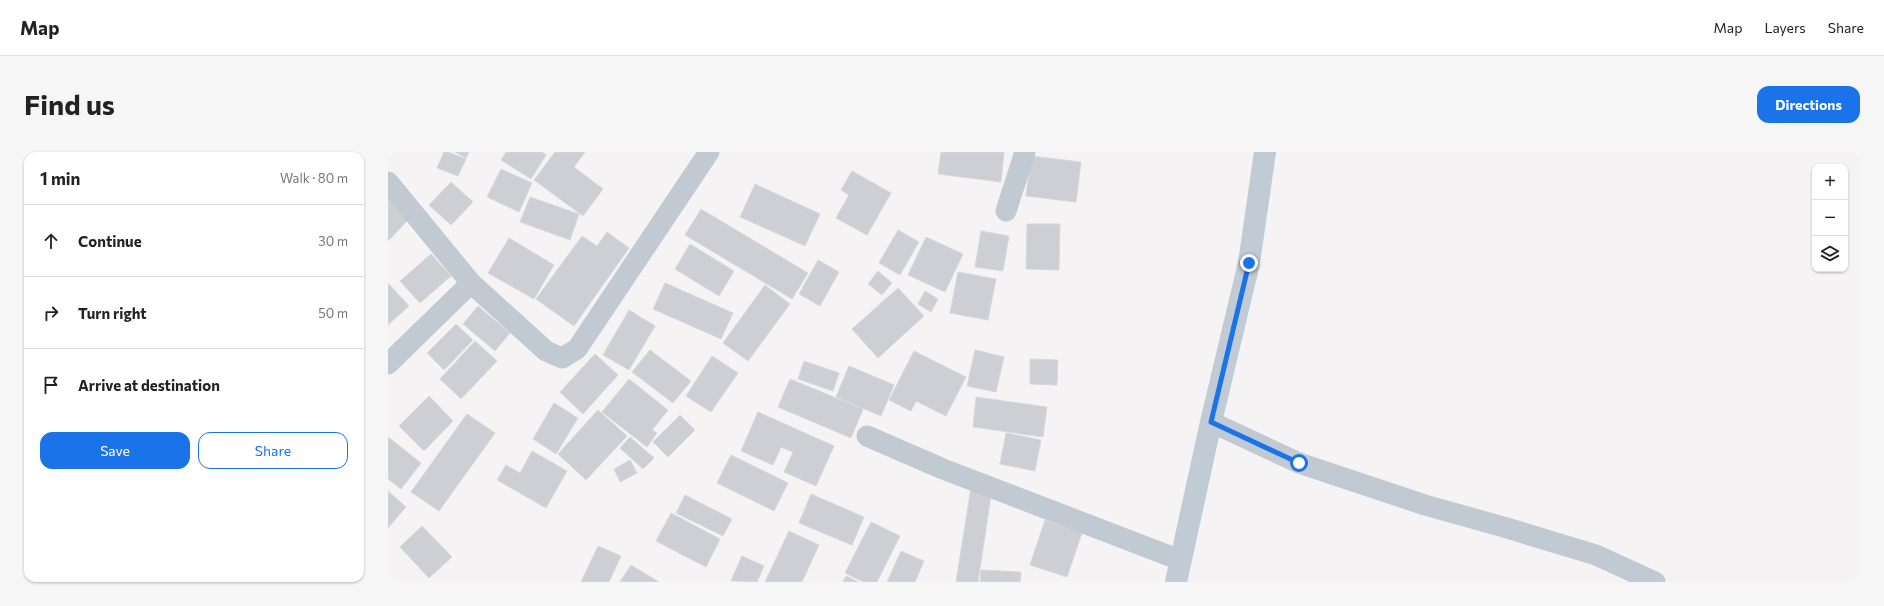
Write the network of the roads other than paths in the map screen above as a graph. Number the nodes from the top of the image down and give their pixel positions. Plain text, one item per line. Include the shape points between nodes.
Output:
1 (709, 152) edge
2 (1025, 152) edge
3 (1265, 152) edge
4 (388, 182) edge
5 (1006, 211) dead end
6 (471, 283) junction
7 (388, 364) edge
8 (1211, 422) junction
9 (867, 436) dead end
10 (1180, 560) junction
11 (1176, 582) edge
12 (1655, 582) edge

1 - 6 street via 577,349 562,358 546,351
2 - 5 street
3 - 8 street via 1249,263
4 - 6 street
6 - 7 street
8 - 10 street
8 - 12 street via 1299,463 1425,505 1596,555
9 - 10 street via 943,469
10 - 11 street

